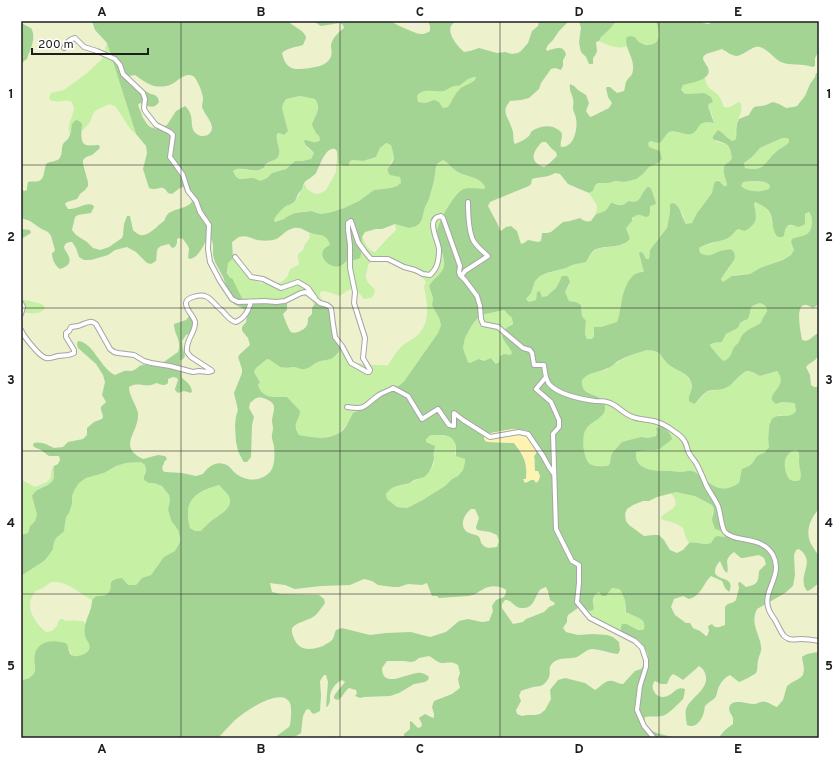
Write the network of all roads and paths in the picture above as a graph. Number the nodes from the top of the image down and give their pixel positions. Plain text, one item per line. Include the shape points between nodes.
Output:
1 (64, 48) dead end
2 (468, 202) dead end
3 (234, 257) dead end
4 (461, 276) junction
5 (251, 302) junction
6 (21, 303) edge
7 (320, 303) junction
8 (21, 314) edge
9 (21, 330) edge
10 (546, 377) junction
11 (347, 407) dead end
12 (554, 474) junction
13 (819, 641) edge
14 (654, 738) edge

1 - 5 street via 67,42 75,38 84,47 115,59 123,74 143,93 145,111 156,125 172,135 170,157 183,175 188,191 209,225 210,262 232,299 238,302
2 - 4 street via 472,238 477,247 488,256
3 - 7 street via 251,277 263,279 281,288 298,282 308,288
4 - 7 street via 460,266 441,216 435,218 433,223 439,249 436,268 430,275 388,259 371,259 358,242 351,220 348,223 354,303 365,338 363,358 369,372 351,363 335,337 332,308
4 - 10 street via 477,296 483,324 498,327 522,348 530,350 534,365 544,364
5 - 7 street via 286,301 306,292
5 - 9 street via 240,320 233,322 208,297 197,296 187,301 186,306 195,324 186,352 212,371 210,372 193,372 144,361 134,355 114,352 96,324 91,321 71,327 66,333 74,354 49,358 39,354
6 - 8 street
10 - 12 street via 536,389 551,402 559,420 559,427 552,434
10 - 13 street via 550,385 560,391 580,398 607,402 634,418 666,425 679,435 714,497 724,532 729,536 754,541 772,554 776,570 767,600 769,610 782,634 790,639
11 - 12 street via 366,407 379,395 393,388 408,396 422,419 438,409 449,425 454,426 454,413 490,437 520,432 528,434
12 - 14 street via 556,529 572,561 579,565 577,602 590,618 635,641 642,648 646,667 637,710 644,726

